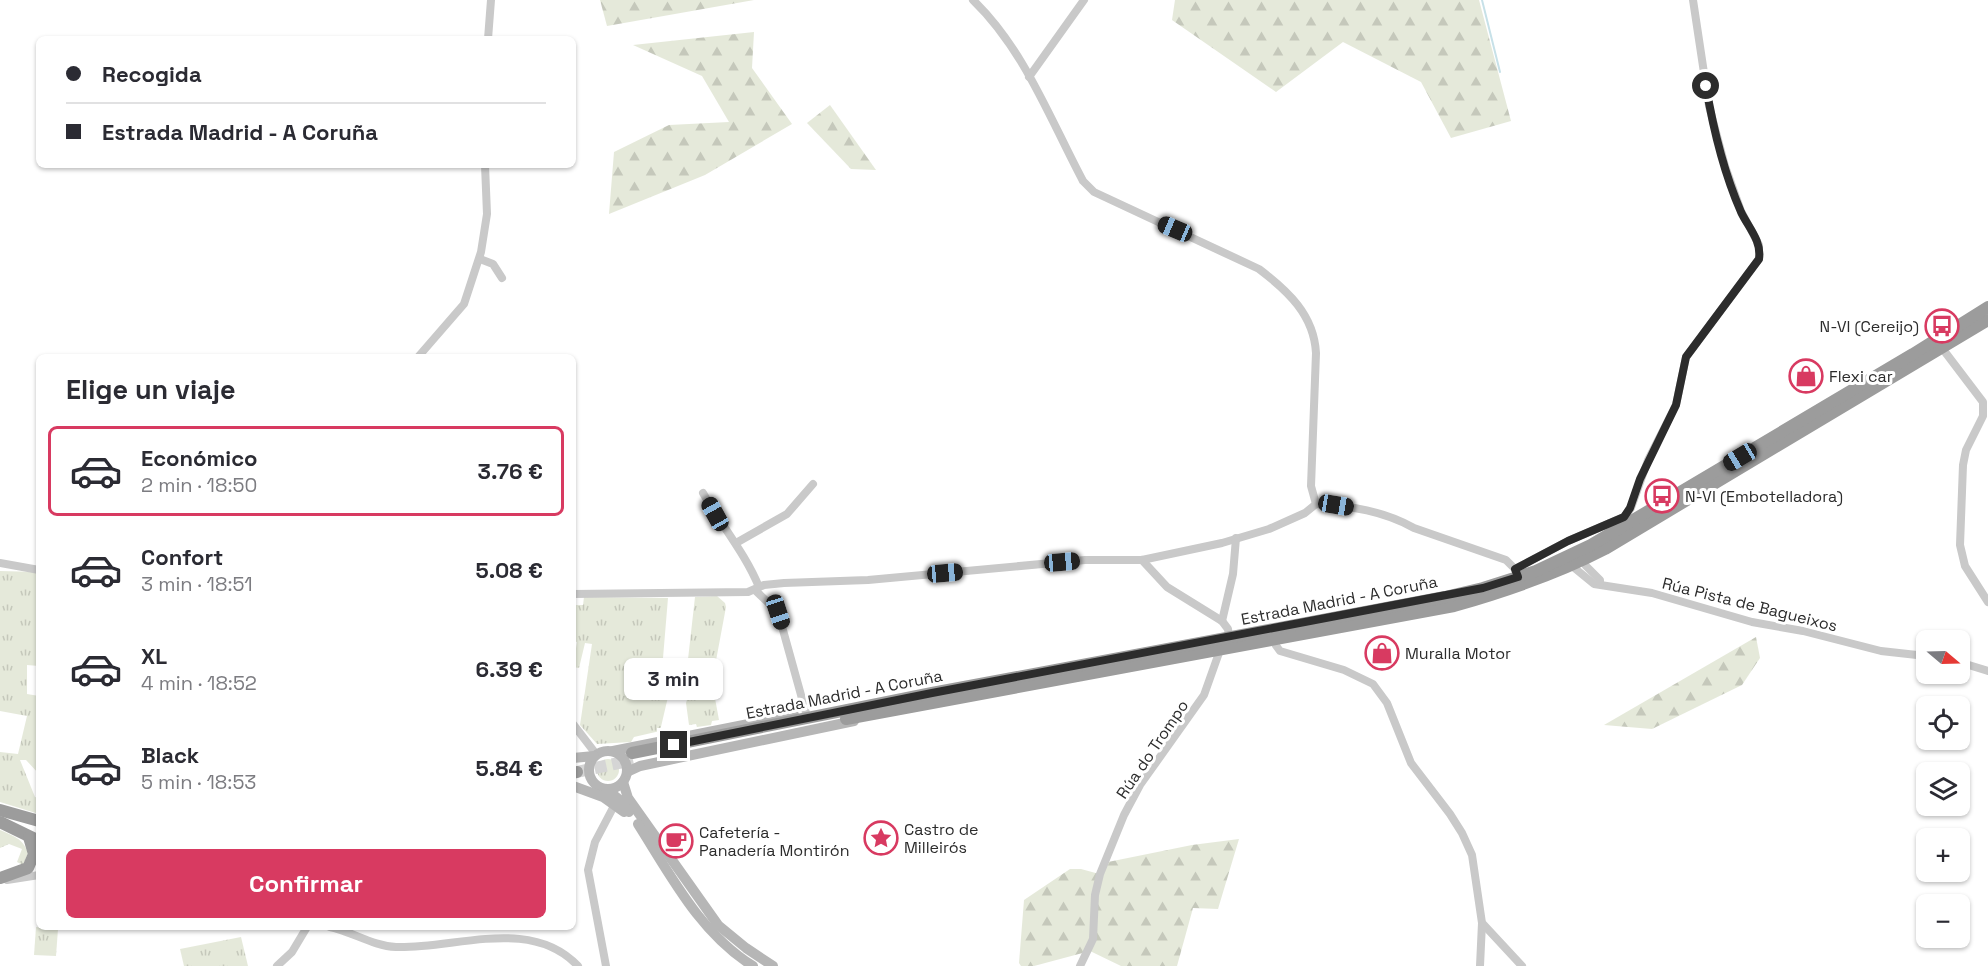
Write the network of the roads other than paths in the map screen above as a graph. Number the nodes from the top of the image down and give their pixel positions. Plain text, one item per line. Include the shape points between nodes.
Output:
1 (491, 0) edge
2 (974, 0) edge
3 (1084, 0) edge
4 (1694, 0) edge
5 (488, 36) edge
6 (1029, 77) junction
7 (485, 168) edge
8 (480, 259) junction
9 (502, 278) dead end
10 (1988, 307) edge
11 (1988, 320) edge
12 (1988, 330) edge
13 (1961, 336) junction
14 (1942, 348) junction
15 (421, 354) edge
16 (813, 484) dead end
17 (703, 493) dead end
18 (1316, 504) junction
19 (1628, 518) junction
20 (1236, 538) junction
21 (736, 543) junction
22 (1142, 560) junction
23 (0, 563) edge
24 (1572, 566) junction
25 (1586, 566) dead end
26 (36, 569) edge
27 (1516, 573) junction
28 (1600, 584) junction
29 (757, 589) junction
30 (576, 594) edge
31 (1988, 602) edge
32 (1222, 621) junction
33 (1229, 637) junction
34 (1272, 640) junction
35 (1220, 650) junction
36 (1916, 655) edge
37 (1970, 665) edge
38 (1988, 671) edge
39 (903, 704) junction
40 (806, 713) junction
41 (576, 728) edge
42 (613, 751) junction
43 (595, 755) junction
44 (632, 757) tunnel mouth
45 (576, 768) edge
46 (576, 770) edge
47 (625, 777) junction
48 (592, 782) junction
49 (576, 787) edge
50 (606, 789) junction
51 (615, 804) junction
52 (0, 810) edge
53 (36, 820) edge
54 (0, 821) edge
55 (638, 824) junction
56 (36, 836) edge
57 (36, 875) edge
58 (0, 880) edge
59 (1482, 923) junction
60 (305, 930) edge
61 (340, 930) edge
62 (278, 966) edge
63 (578, 966) edge
64 (606, 966) edge
65 (753, 966) edge
66 (773, 966) edge
67 (1080, 966) edge
68 (1480, 966) edge
69 (1522, 966) edge

1 - 5 street
2 - 6 street via 990,16
3 - 6 street
4 - 19 street via 1709,106 1725,166 1760,254 1686,357 1676,405 1648,460
6 - 18 street via 1083,181 1094,192 1259,269 1276,281 1308,319 1315,332 1316,352 1311,486
7 - 8 street via 487,214
8 - 9 street via 493,264
8 - 15 street via 464,304
10 - 19 highway, Estrada Madrid - A Coruña
11 - 13 highway, Estrada Madrid - A Coruña
12 - 13 highway
13 - 14 highway, Estrada Madrid - A Coruña
14 - 24 highway, Estrada Madrid - A Coruña
14 - 31 street via 1983,402 1983,416 1963,465 1960,545 1965,566
16 - 21 street via 787,514
17 - 21 street
18 - 20 street via 1269,529
18 - 27 street via 1374,511 1506,560
19 - 27 street via 1562,547
19 - 27 highway, Estrada Madrid - A Coruña via 1591,545
20 - 22 street
20 - 32 street via 1233,574
21 - 29 street
22 - 29 street via 1085,560
22 - 32 street via 1167,586
23 - 26 street
24 - 28 street, Rúa Pista de Bagueixos via 1590,582
24 - 34 highway, Estrada Madrid - A Coruña via 1513,590 1454,606
25 - 28 street
27 - 33 highway, Estrada Madrid - A Coruña via 1444,597
28 - 36 street, Rúa Pista de Bagueixos via 1652,593 1752,622 1881,651
29 - 30 street
29 - 40 street via 778,612
32 - 33 street
33 - 39 highway, Estrada Madrid - A Coruña
34 - 35 highway, Estrada Madrid - A Coruña
34 - 59 street via 1280,651 1344,670 1372,684 1387,703 1411,763 1462,833 1472,855
35 - 39 highway, Estrada Madrid - A Coruña
35 - 67 street, Rúa do Trompo via 1204,695 1140,785 1124,816 1100,874 1093,939
37 - 38 street
39 - 40 main road
39 - 44 highway, Estrada Madrid - A Coruña
39 - 47 main road via 743,746 640,766
40 - 42 main road
41 - 43 street
42 - 43 main road
42 - 47 main road via 625,761
43 - 45 main road
43 - 48 main road via 588,769
46 - 48 main road
47 - 50 main road via 612,789
47 - 66 main road via 628,798 707,911 746,948
48 - 50 main road
49 - 51 main road
50 - 55 main road
51 - 55 main road
51 - 64 street via 595,842 588,870
52 - 53 highway
54 - 56 highway
55 - 65 main road via 714,936
56 - 58 highway via 28,868
57 - 58 street
59 - 68 street
59 - 69 street
60 - 62 street
61 - 63 street via 394,947 490,937 539,943 562,952

